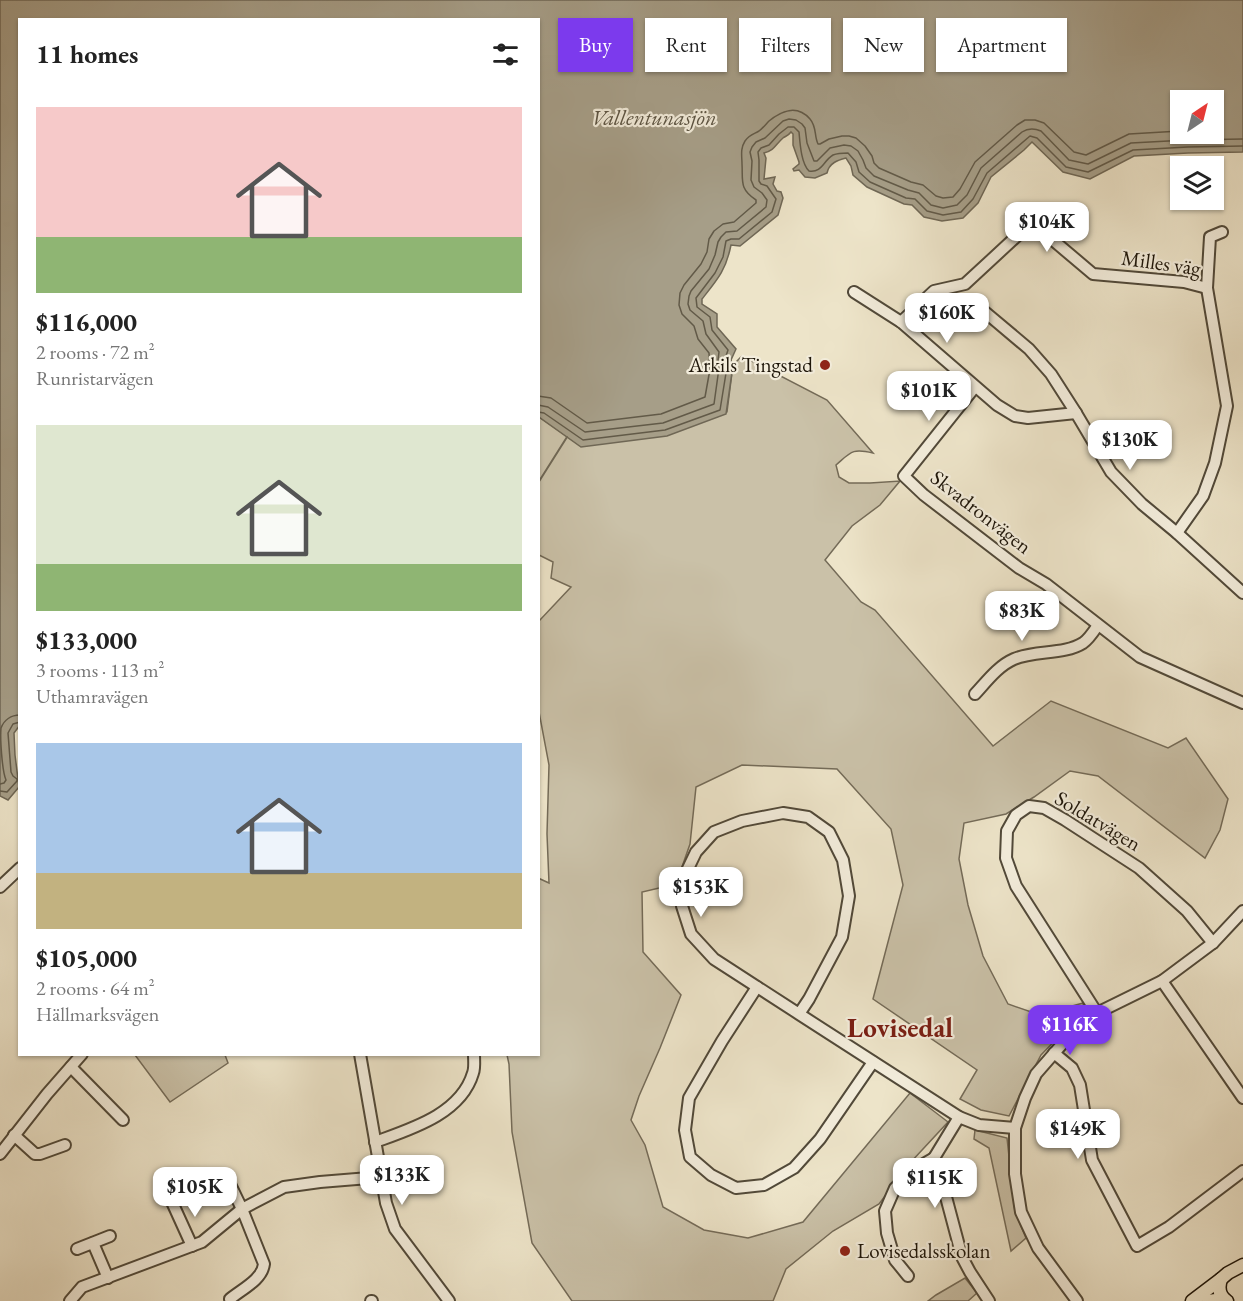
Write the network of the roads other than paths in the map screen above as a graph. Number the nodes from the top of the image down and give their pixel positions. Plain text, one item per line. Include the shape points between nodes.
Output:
1 (1221, 232) dead end
2 (1207, 288) junction
3 (854, 292) dead end
4 (985, 312) dead end
5 (901, 322) junction
6 (975, 387) junction
7 (1076, 413) junction
8 (1177, 533) junction
9 (1243, 593) edge
10 (1098, 625) junction
11 (975, 694) dead end
12 (1243, 703) edge
13 (18, 870) edge
14 (0, 887) edge
15 (1241, 917) edge
16 (1213, 942) junction
17 (1162, 981) junction
18 (757, 987) junction
19 (1097, 1013) junction
20 (799, 1014) junction
21 (1054, 1053) junction
22 (80, 1056) edge
23 (360, 1056) edge
24 (474, 1056) edge
25 (873, 1062) junction
26 (71, 1067) junction
27 (1243, 1098) edge
28 (959, 1117) junction
29 (123, 1120) dead end
30 (1015, 1128) junction
31 (14, 1135) junction
32 (375, 1142) junction
33 (65, 1145) dead end
34 (0, 1153) edge
35 (934, 1158) junction
36 (1243, 1171) edge
37 (226, 1176) dead end
38 (381, 1177) junction
39 (172, 1202) dead end
40 (242, 1209) junction
41 (110, 1236) dead end
42 (93, 1243) junction
43 (192, 1246) junction
44 (77, 1249) dead end
45 (1240, 1270) edge
46 (908, 1276) dead end
47 (108, 1278) junction
48 (1221, 1279) junction
49 (1075, 1298) edge
50 (230, 1299) dead end
51 (1226, 1300) edge
52 (70, 1301) edge
53 (449, 1301) edge
54 (989, 1301) edge
55 (1192, 1301) edge
56 (1208, 1301) edge

1 - 2 street via 1210,237
2 - 5 street, Milles väg via 1184,282 1093,274 1041,230 1018,235 965,284 934,291
2 - 8 street, Milles väg via 1227,406 1215,463 1203,496
3 - 5 street
4 - 7 street via 1029,349
5 - 6 street
6 - 7 street via 1015,416
6 - 10 street, Skvadronvägen via 904,476
7 - 8 street via 1111,472
8 - 9 street
10 - 11 street via 1082,644 1027,655 1001,666
10 - 12 street, Skvadronvägen via 1140,657
13 - 14 street
15 - 16 street
16 - 17 street
16 - 19 street, Soldatvägen via 1187,911 1138,868 1044,808 1029,806 1016,815 1008,831 1006,858 1016,886
17 - 19 street
17 - 27 street
18 - 20 street
18 - 20 street via 714,959 691,934 682,906 683,879 696,852 714,832 742,821 783,813 808,817 829,832 843,860 849,896 842,937
18 - 25 street via 689,1098 685,1130 690,1157 711,1175 736,1188 764,1185 794,1168
19 - 21 street via 1077,1027
20 - 25 street
21 - 30 street via 1036,1074
21 - 36 street via 1072,1068 1080,1085 1092,1160 1137,1246
22 - 26 street
23 - 32 street
24 - 32 street via 474,1073 463,1094 447,1109
25 - 28 street
26 - 29 street
26 - 31 street
28 - 30 street via 980,1125
28 - 35 street
30 - 49 street via 1015,1174 1021,1212 1038,1248
31 - 33 street via 35,1154
31 - 34 street
32 - 38 street
35 - 46 street via 895,1188 885,1211 895,1260
35 - 54 street via 962,1257
37 - 40 street
38 - 40 street via 284,1187
38 - 53 street via 395,1229
39 - 43 street
40 - 43 street
40 - 50 street via 264,1264 258,1278
41 - 42 street
42 - 44 street
42 - 47 street
43 - 47 street
45 - 48 main road
47 - 52 street via 82,1287
48 - 51 main road via 1219,1290
48 - 55 main road
51 - 56 main road

